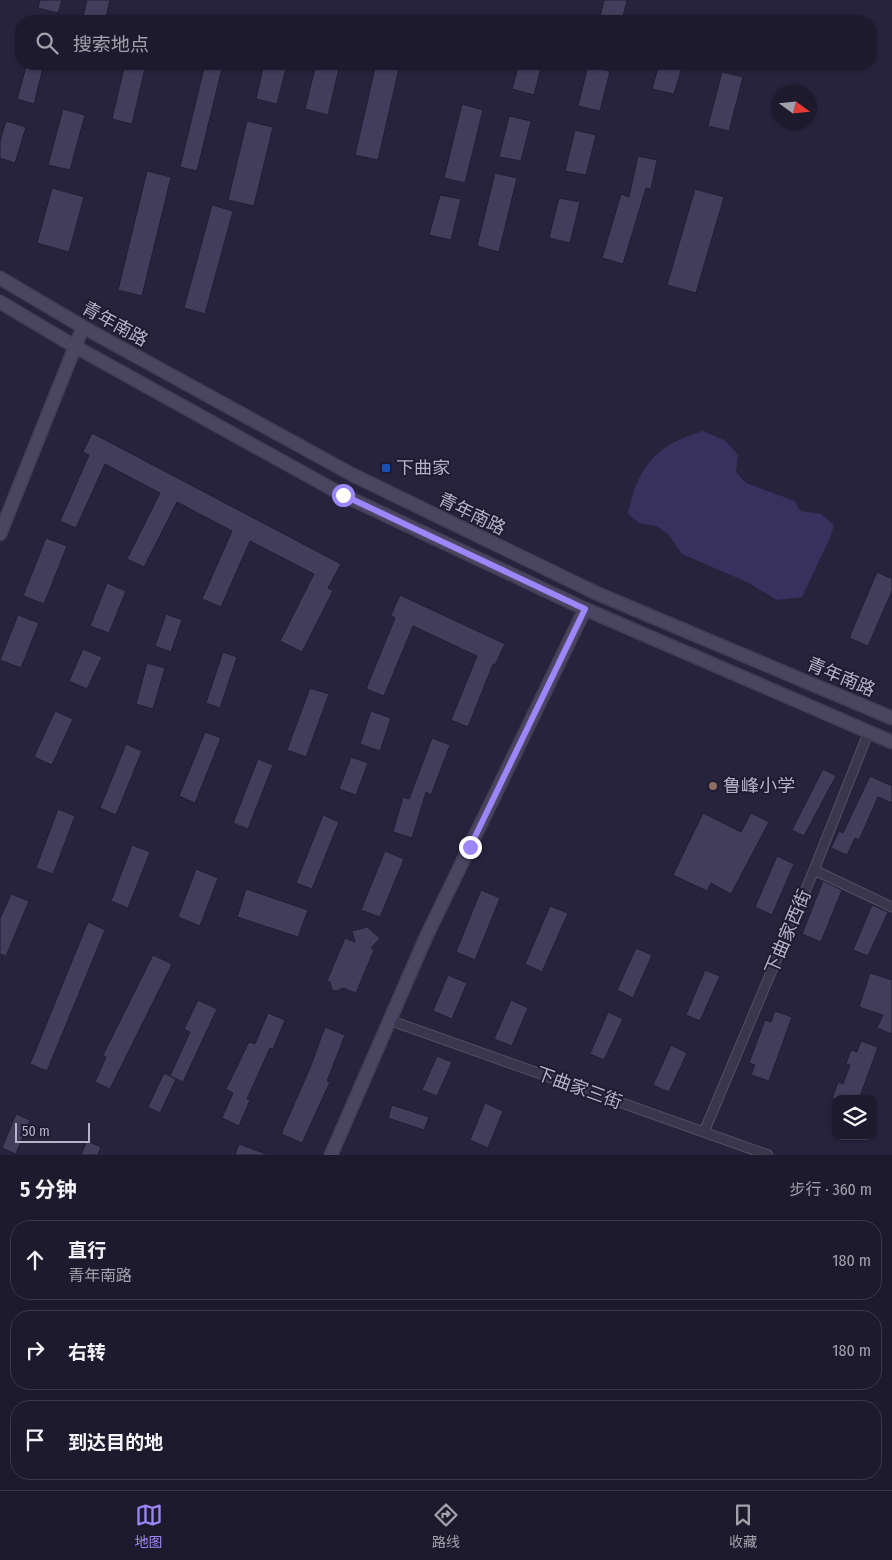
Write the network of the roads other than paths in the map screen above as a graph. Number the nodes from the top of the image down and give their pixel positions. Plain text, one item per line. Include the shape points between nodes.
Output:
1 (0, 278) edge
2 (0, 302) edge
3 (83, 327) junction
4 (74, 346) junction
5 (0, 534) edge
6 (585, 609) junction
7 (892, 718) edge
8 (869, 731) junction
9 (892, 742) edge
10 (814, 870) junction
11 (892, 907) edge
12 (389, 1020) junction
13 (704, 1132) junction
14 (331, 1155) edge
15 (768, 1155) edge

1 - 3 main road, 青年南路
2 - 4 main road
3 - 4 main road
3 - 7 main road, 青年南路 via 353,476 570,581
4 - 5 main road
4 - 6 main road via 343,495
6 - 8 main road
6 - 12 main road via 426,936
8 - 9 main road
8 - 10 street, 下曲家西街
10 - 11 street
10 - 13 street, 下曲家西街
12 - 13 street, 下曲家三街
12 - 14 main road
13 - 15 street, 下曲家三街

